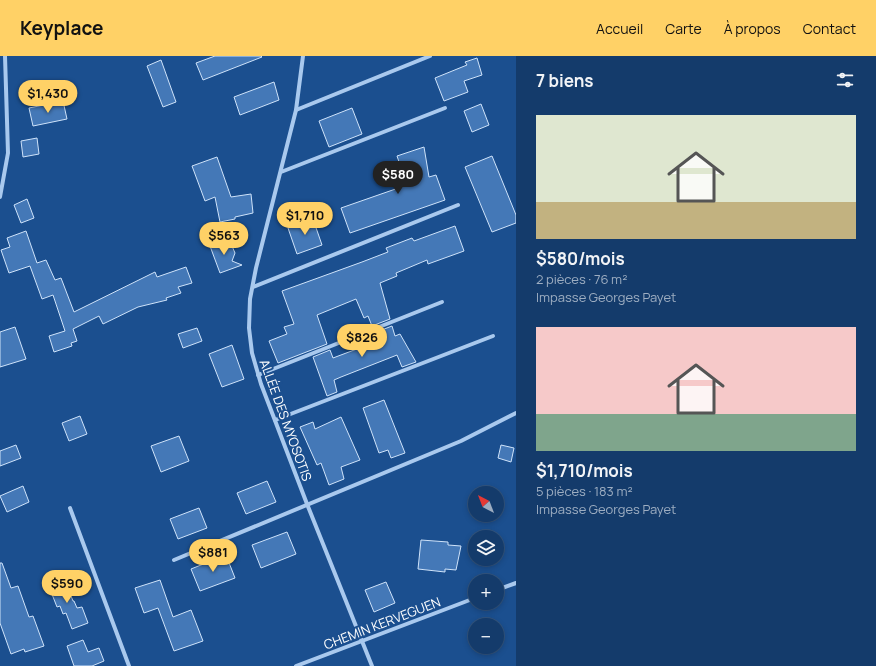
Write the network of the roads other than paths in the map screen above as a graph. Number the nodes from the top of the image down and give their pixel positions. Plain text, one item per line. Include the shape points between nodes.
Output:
1 (5, 56) edge
2 (303, 56) edge
3 (430, 56) edge
4 (445, 108) dead end
5 (296, 110) junction
6 (280, 172) junction
7 (0, 197) edge
8 (458, 205) dead end
9 (253, 287) junction
10 (442, 302) dead end
11 (493, 336) dead end
12 (258, 375) junction
13 (516, 413) edge
14 (275, 420) junction
15 (307, 504) junction
16 (70, 508) dead end
17 (174, 560) dead end
18 (516, 583) edge
19 (504, 587) edge
20 (468, 601) edge
21 (363, 641) junction
22 (129, 666) edge
23 (296, 666) edge
24 (372, 666) edge

1 - 7 street via 8,154
2 - 5 street, ALLÉE DES MYOSOTIS
3 - 5 street
4 - 6 street
5 - 6 street, ALLÉE DES MYOSOTIS
6 - 9 street, ALLÉE DES MYOSOTIS
8 - 9 street
9 - 12 street, ALLÉE DES MYOSOTIS via 249,328
10 - 12 street
11 - 14 street
12 - 14 street, ALLÉE DES MYOSOTIS
13 - 15 street via 461,441
14 - 15 street, ALLÉE DES MYOSOTIS
15 - 17 street
15 - 21 street, ALLÉE DES MYOSOTIS
16 - 22 street
18 - 19 street
20 - 21 street, CHEMIN KERVEGUEN
21 - 23 street, CHEMIN KERVEGUEN
21 - 24 street, ALLÉE DES MYOSOTIS

